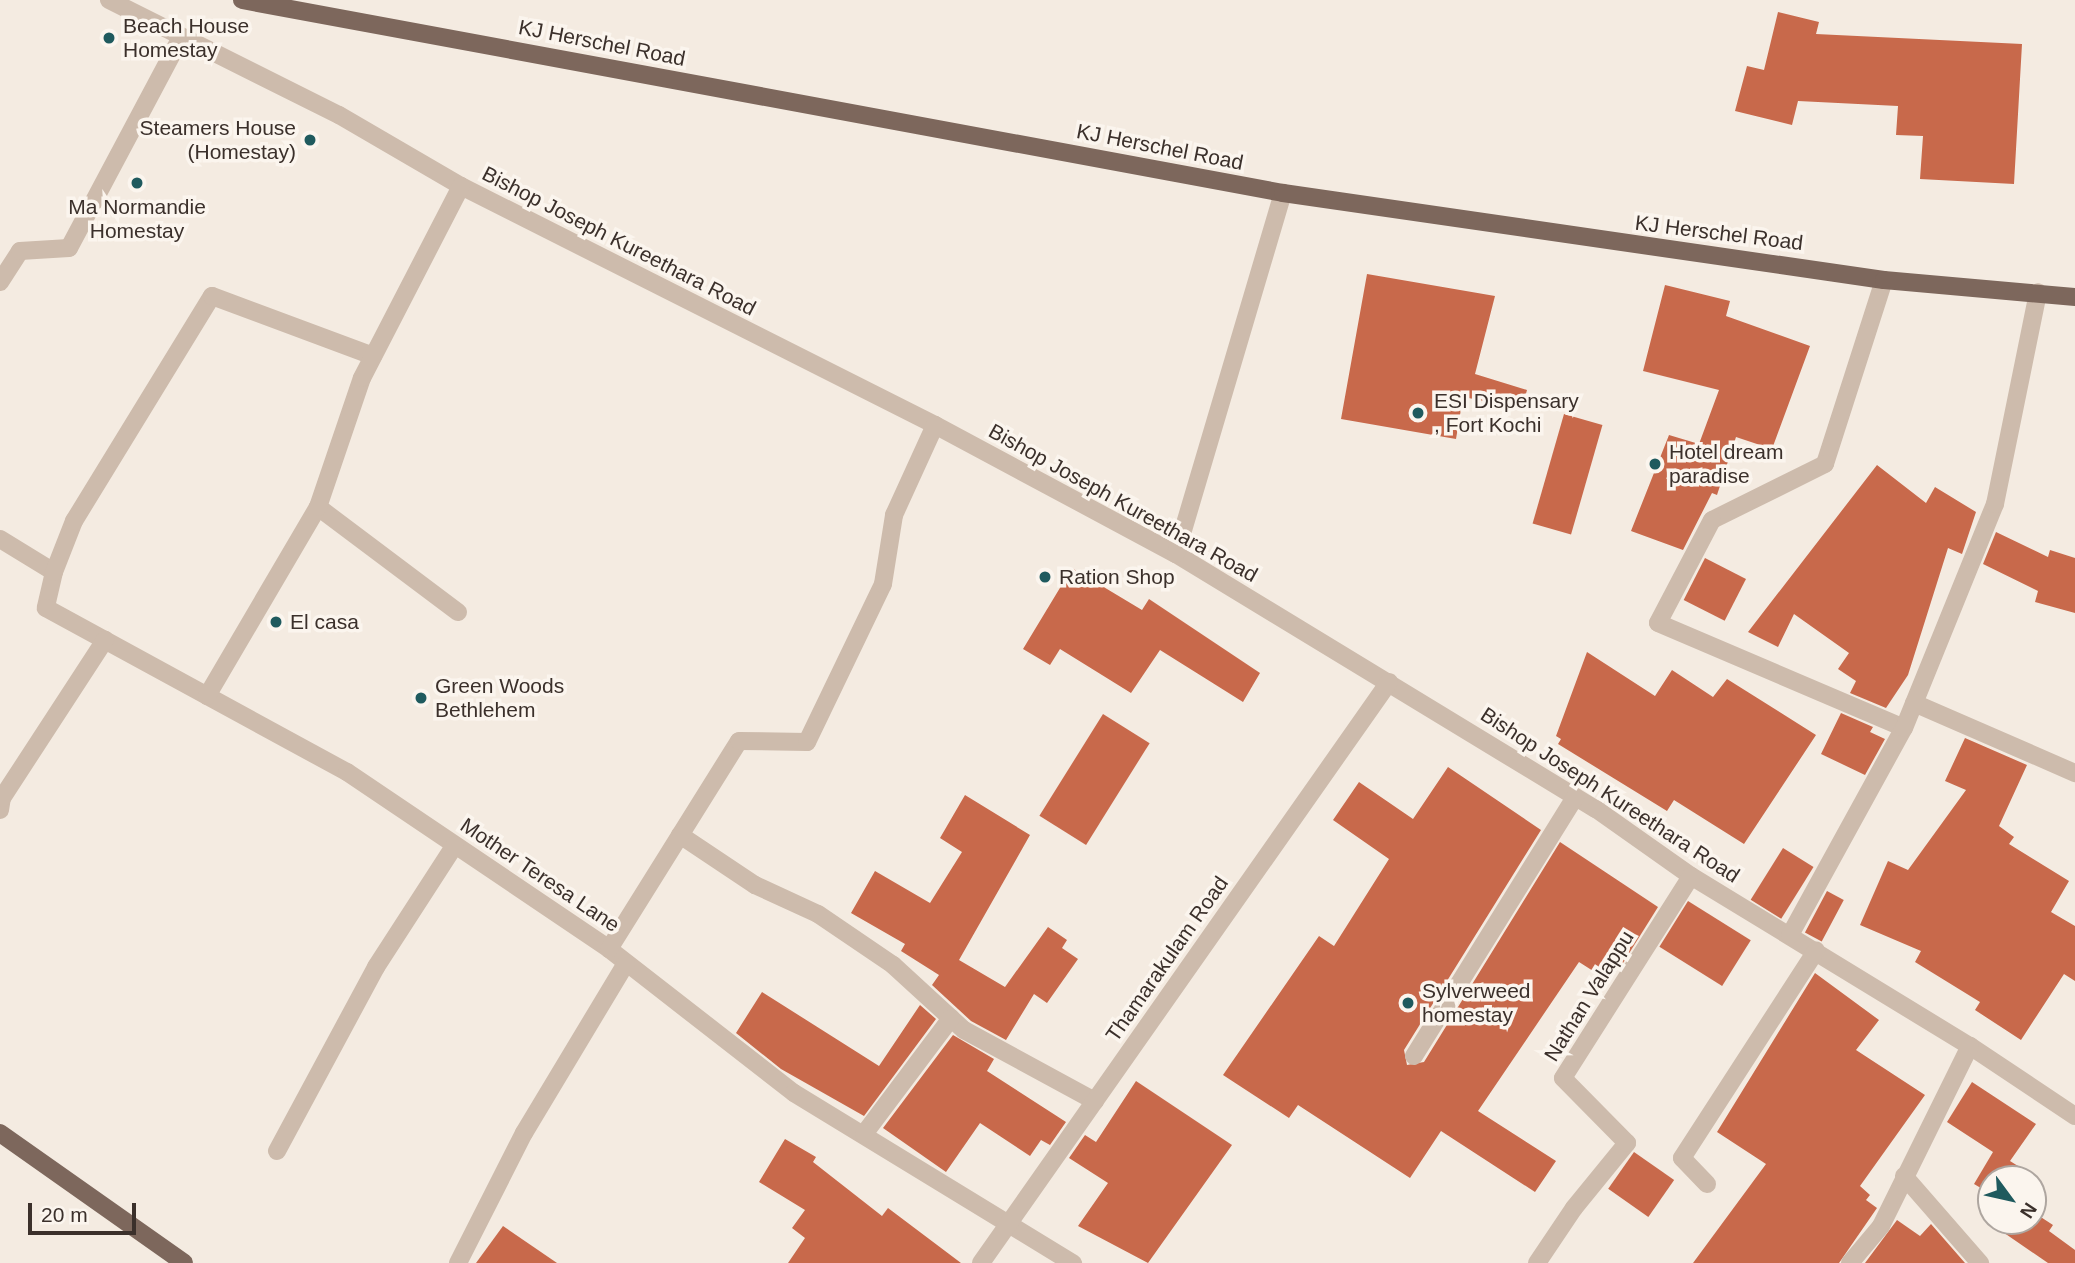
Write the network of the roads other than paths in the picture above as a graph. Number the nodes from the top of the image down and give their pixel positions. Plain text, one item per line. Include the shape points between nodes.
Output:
1 (109, 0) edge
2 (242, 0) edge
3 (320, 6) edge
4 (181, 37) junction
5 (461, 187) junction
6 (1283, 193) junction
7 (1884, 280) junction
8 (0, 282) edge
9 (2038, 292) junction
10 (2075, 297) edge
11 (373, 356) junction
12 (935, 425) junction
13 (318, 507) junction
14 (0, 539) edge
15 (1176, 554) junction
16 (54, 572) junction
17 (458, 612) dead end
18 (104, 640) junction
19 (1389, 681) junction
20 (207, 696) junction
21 (1914, 703) junction
22 (1904, 728) junction
23 (2075, 774) edge
24 (1574, 797) junction
25 (0, 810) edge
26 (681, 835) junction
27 (455, 845) junction
28 (1691, 876) junction
29 (1790, 935) junction
30 (609, 949) junction
31 (1816, 951) junction
32 (626, 963) junction
33 (951, 1018) junction
34 (1970, 1046) junction
35 (1414, 1056) dead end
36 (1095, 1101) junction
37 (2075, 1116) edge
38 (0, 1133) edge
39 (864, 1134) junction
40 (277, 1151) dead end
41 (1903, 1176) junction
42 (1707, 1184) dead end
43 (1011, 1222) junction
44 (184, 1263) edge
45 (458, 1263) edge
46 (981, 1263) edge
47 (1073, 1263) edge
48 (1537, 1263) edge
49 (1850, 1263) edge
50 (1980, 1263) edge

1 - 4 street, Bishop Joseph Kureethara Road
2 - 3 main road, KJ Herschel Road
3 - 6 main road, KJ Herschel Road
4 - 5 street, Bishop Joseph Kureethara Road via 339,116
4 - 8 street via 69,248 20,251
5 - 11 street
5 - 12 street, Bishop Joseph Kureethara Road
6 - 7 main road, KJ Herschel Road
6 - 15 street
7 - 9 main road, KJ Herschel Road
7 - 22 street via 1825,464 1712,520 1658,623
9 - 10 main road, KJ Herschel Road
9 - 21 street via 1995,504
11 - 13 street
11 - 16 street via 212,296 74,521
12 - 15 street, Bishop Joseph Kureethara Road
12 - 26 street via 894,515 883,584 807,742 738,741
13 - 17 street
13 - 20 street
14 - 16 street
15 - 19 street, Bishop Joseph Kureethara Road
16 - 18 street, Mother Teresa Lane via 46,608
18 - 20 street, Mother Teresa Lane
18 - 25 street via 2,798
19 - 24 street, Bishop Joseph Kureethara Road
19 - 36 street, Thamarakulam Road
20 - 27 street, Mother Teresa Lane via 347,772
21 - 22 street
21 - 23 street
22 - 29 street
24 - 28 street, Bishop Joseph Kureethara Road
24 - 35 street
26 - 30 street
26 - 33 street via 755,885 818,914 872,950
27 - 30 street, Mother Teresa Lane
27 - 40 street via 376,967
28 - 29 street, Bishop Joseph Kureethara Road
28 - 48 street, Nathan Valappu via 1563,1078 1627,1143
29 - 31 street, Bishop Joseph Kureethara Road
30 - 32 street, Mother Teresa Lane
31 - 34 street, Bishop Joseph Kureethara Road
31 - 42 street via 1682,1158
32 - 39 street, Mother Teresa Lane via 794,1093
32 - 45 street via 524,1133
33 - 36 street via 964,1030
33 - 39 street
34 - 37 street, Bishop Joseph Kureethara Road
34 - 41 street
36 - 43 street, Thamarakulam Road
38 - 44 main road
39 - 43 street, Mother Teresa Lane
41 - 49 street via 1881,1226
41 - 50 street
43 - 46 street, Thamarakulam Road
43 - 47 street, Mother Teresa Lane

